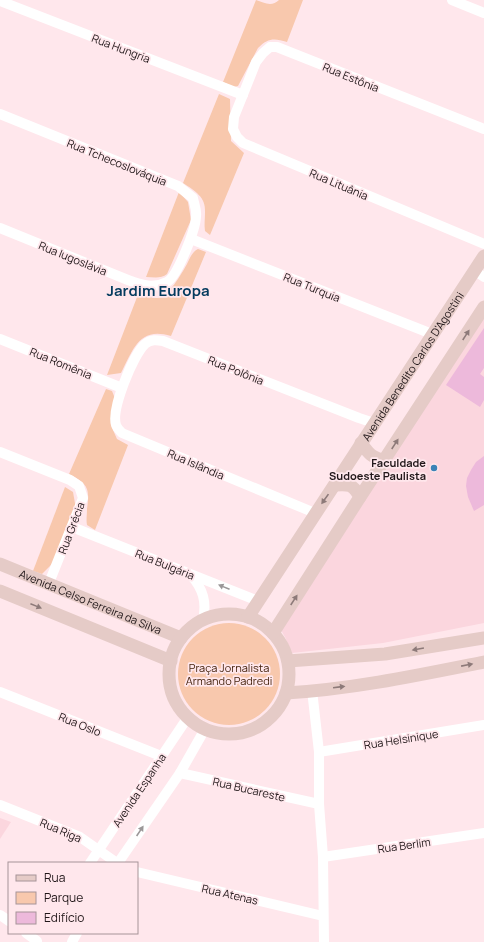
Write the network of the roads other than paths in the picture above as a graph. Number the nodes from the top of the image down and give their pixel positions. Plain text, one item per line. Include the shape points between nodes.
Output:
1 (452, 0) edge
2 (0, 1) edge
3 (484, 13) edge
4 (242, 95) junction
5 (0, 114) edge
6 (484, 130) edge
7 (0, 228) edge
8 (191, 239) junction
9 (484, 244) edge
10 (484, 256) edge
11 (479, 274) edge
12 (484, 307) edge
13 (432, 334) junction
14 (0, 339) edge
15 (122, 388) junction
16 (374, 423) junction
17 (361, 443) junction
18 (0, 452) edge
19 (384, 461) junction
20 (335, 485) junction
21 (360, 497) junction
22 (315, 513) junction
23 (72, 527) junction
24 (0, 564) edge
25 (190, 574) junction
26 (49, 583) junction
27 (0, 591) edge
28 (258, 601) junction
29 (248, 617) junction
30 (203, 620) junction
31 (273, 633) junction
32 (181, 638) junction
33 (484, 638) edge
34 (171, 661) junction
35 (288, 661) junction
36 (484, 662) edge
37 (312, 690) junction
38 (0, 692) edge
39 (286, 692) junction
40 (188, 717) junction
41 (484, 725) edge
42 (206, 729) junction
43 (319, 752) junction
44 (161, 756) junction
45 (180, 773) junction
46 (319, 804) junction
47 (0, 805) edge
48 (484, 833) edge
49 (99, 850) junction
50 (323, 857) junction
51 (91, 862) edge
52 (117, 862) edge
53 (119, 862) edge
54 (138, 872) edge
55 (0, 915) edge
56 (323, 916) junction
57 (8, 921) edge
58 (28, 934) edge
59 (39, 939) edge
60 (324, 942) edge

1 - 3 street
2 - 4 street, Rua Hungria
4 - 6 street, Rua Estônia via 263,52 270,47 277,47
4 - 9 street, Rua Lituânia via 234,117 233,129 243,143
5 - 8 street, Rua Tchecoslováquia via 178,186 193,198 196,215
7 - 8 street, Rua Iugoslávia via 147,286 167,282 173,277
8 - 13 street, Rua Turquia
10 - 11 main road, Avenida Benedito Carlos D'Agostini
11 - 13 main road, Avenida Benedito Carlos D'Agostini
19 -> 12 main road
13 - 16 main road, Avenida Benedito Carlos D'Agostini
14 - 15 street, Rua Romênia
15 - 16 street, Rua Polônia via 139,352 154,340 163,341
15 - 22 street, Rua Islândia via 118,399 116,426 122,433
16 - 17 main road, Avenida Benedito Carlos D'Agostini
17 - 19 main road via 368,454
17 - 20 main road, Avenida Benedito Carlos D'Agostini
18 - 23 street, Rua Grécia via 79,486 83,498
19 - 21 main road
20 - 21 main road via 347,484 355,488
20 -> 22 main road, Avenida Benedito Carlos D'Agostini
31 -> 21 main road
22 - 28 main road, Avenida Benedito Carlos D'Agostini
23 - 25 street, Rua Bulgária
23 - 26 street, Rua Grécia
24 - 26 main road, Avenida Celso Ferreira da Silva
28 -> 25 street, Rua Bulgária
25 - 30 street via 204,598
26 - 32 main road, Avenida Celso Ferreira da Silva
27 -> 34 main road
28 - 29 main road, Avenida Benedito Carlos D'Agostini
29 - 30 main road via 225,614
29 - 31 main road
30 - 32 main road
31 - 35 main road
32 - 34 main road
33 -> 35 main road via 385,654
34 - 40 main road via 169,676 172,692 178,706
35 - 39 main road
37 -> 36 main road via 384,681
37 - 39 main road
37 - 43 street
38 - 44 street, Rua Oslo
39 - 42 main road via 277,710 262,724 244,732 225,734
40 - 42 main road
40 - 44 street, Avenida Espanha
41 - 43 street, Rua Helsinique
42 - 45 street
43 - 46 street
44 - 49 street, Avenida Espanha
45 - 46 street, Rua Bucareste
53 -> 45 street
46 - 50 street
47 - 49 street, Rua Riga via 70,833
48 - 50 street, Rua Berlim
49 - 51 street, Avenida Espanha
49 - 52 street, Rua Riga
50 - 56 street
54 - 56 street, Rua Atenas
55 - 57 street
56 - 60 street
58 - 59 street

